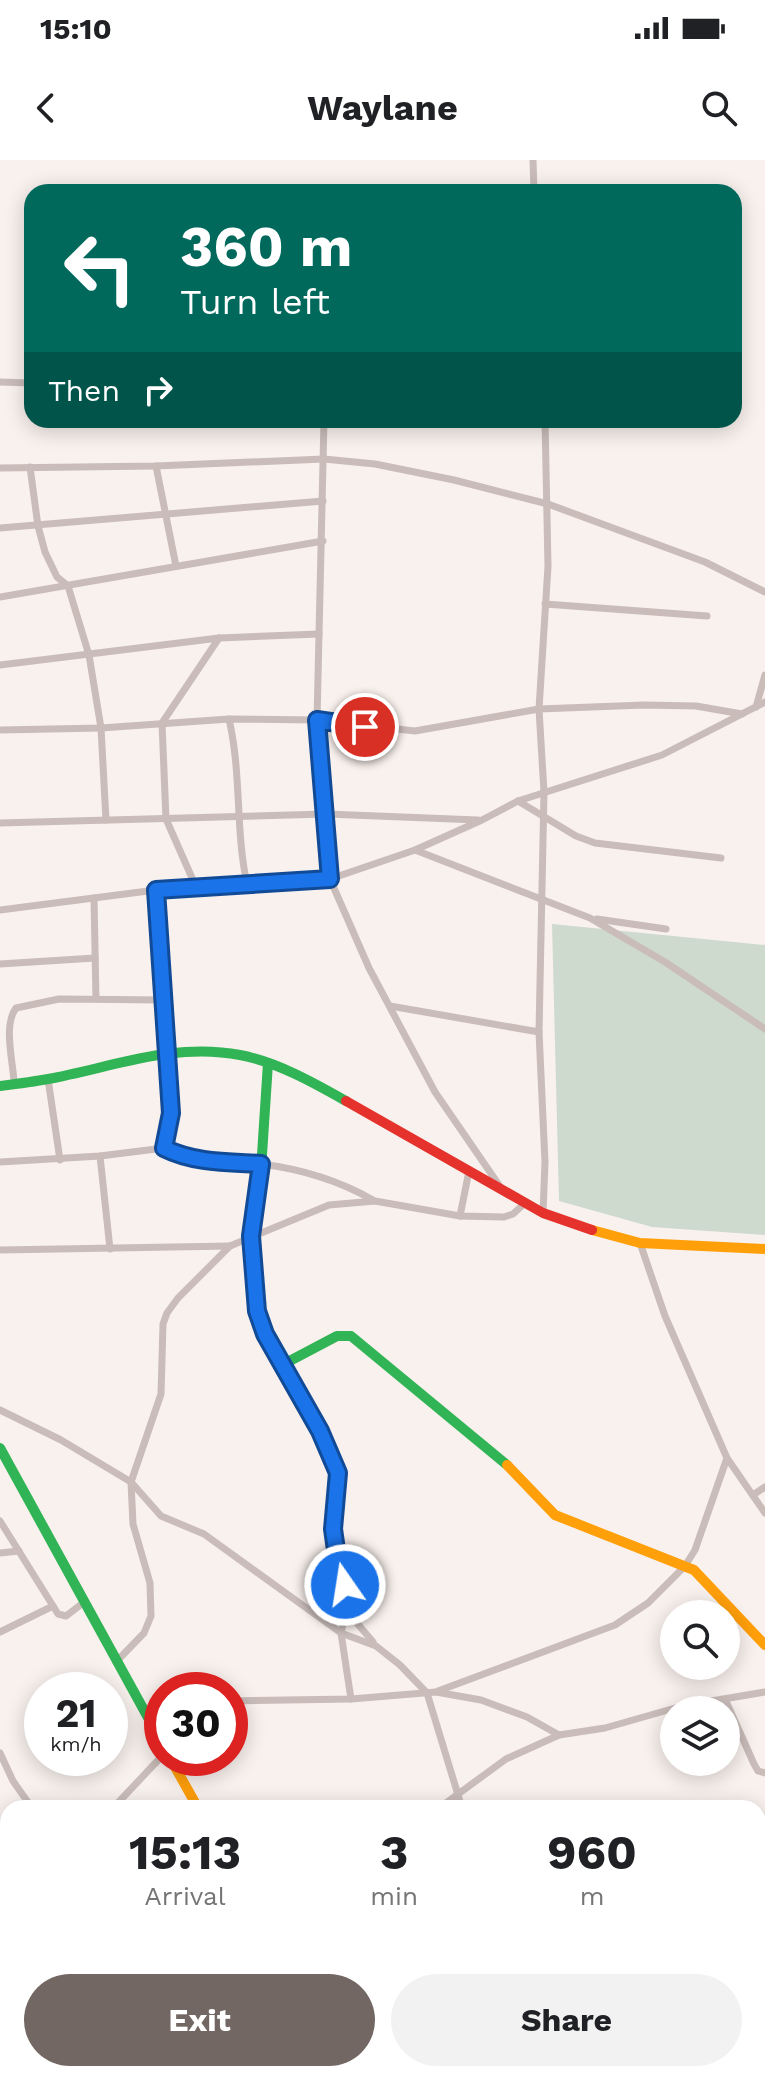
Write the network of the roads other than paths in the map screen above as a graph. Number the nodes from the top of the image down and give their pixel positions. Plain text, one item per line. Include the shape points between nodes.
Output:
1 (533, 160) edge
2 (534, 184) edge
3 (0, 382) edge
4 (24, 383) edge
5 (324, 428) edge
6 (545, 428) edge
7 (324, 459) junction
8 (156, 466) junction
9 (30, 467) junction
10 (0, 468) edge
11 (323, 501) junction
12 (548, 504) junction
13 (165, 515) junction
14 (38, 526) junction
15 (0, 528) edge
16 (323, 541) junction
17 (176, 566) junction
18 (68, 586) junction
19 (765, 592) edge
20 (0, 597) edge
21 (545, 604) junction
22 (707, 616) dead end
23 (319, 634) junction
24 (219, 638) junction
25 (89, 655) junction
26 (0, 665) edge
27 (765, 675) edge
28 (765, 702) edge
29 (756, 707) junction
30 (539, 709) junction
31 (742, 714) junction
32 (229, 719) junction
33 (317, 720) junction
34 (162, 723) junction
35 (101, 728) junction
36 (0, 730) edge
37 (544, 792) junction
38 (518, 801) junction
39 (326, 814) junction
40 (543, 815) junction
41 (239, 817) junction
42 (166, 819) junction
43 (106, 820) junction
44 (482, 820) junction
45 (0, 823) edge
46 (415, 850) junction
47 (721, 858) dead end
48 (330, 879) junction
49 (247, 884) junction
50 (196, 887) junction
51 (156, 890) junction
52 (94, 898) junction
53 (541, 901) junction
54 (0, 910) edge
55 (590, 918) junction
56 (666, 929) dead end
57 (95, 958) junction
58 (0, 964) edge
59 (96, 999) junction
60 (163, 1000) junction
61 (390, 1006) junction
62 (765, 1029) edge
63 (539, 1032) junction
64 (166, 1052) junction
65 (268, 1063) junction
66 (48, 1079) junction
67 (14, 1082) junction
68 (0, 1086) edge
69 (164, 1148) junction
70 (100, 1156) junction
71 (60, 1160) junction
72 (0, 1162) edge
73 (261, 1164) junction
74 (469, 1171) junction
75 (502, 1190) junction
76 (375, 1201) junction
77 (525, 1203) junction
78 (543, 1213) junction
79 (460, 1216) junction
80 (251, 1236) junction
81 (640, 1243) junction
82 (230, 1246) junction
83 (110, 1249) junction
84 (0, 1250) edge
85 (762, 1250) edge
86 (282, 1365) junction
87 (0, 1410) edge
88 (0, 1448) edge
89 (727, 1458) junction
90 (131, 1482) junction
91 (765, 1487) edge
92 (753, 1495) junction
93 (765, 1513) edge
94 (0, 1521) edge
95 (19, 1551) junction
96 (0, 1553) edge
97 (685, 1566) junction
98 (83, 1603) junction
99 (53, 1606) junction
100 (346, 1610) junction
101 (0, 1632) edge
102 (341, 1633) junction
103 (765, 1645) edge
104 (376, 1646) junction
105 (116, 1662) junction
106 (436, 1692) junction
107 (765, 1692) edge
108 (427, 1693) junction
109 (740, 1696) edge
110 (351, 1699) junction
111 (248, 1701) edge
112 (144, 1703) edge
113 (660, 1712) edge
114 (740, 1733) edge
115 (559, 1735) junction
116 (0, 1753) edge
117 (765, 1773) edge
118 (144, 1775) edge
119 (180, 1776) edge
120 (458, 1795) junction
121 (26, 1800) edge
122 (121, 1800) edge
123 (194, 1800) edge
124 (451, 1800) edge
125 (460, 1800) edge

1 - 2 street
3 - 4 street
5 - 7 street
6 - 12 street
7 - 8 street
7 - 11 street
7 - 12 street via 375,464
8 - 9 street
8 - 13 street
9 - 10 street
9 - 14 street
11 - 13 street
11 - 16 street
12 - 19 street via 705,562
12 - 21 street
13 - 14 street
13 - 17 street
14 - 15 street
14 - 18 street via 51,569
16 - 17 street
16 - 23 street
17 - 18 street
18 - 20 street
18 - 25 street
21 - 22 street
21 - 30 street
23 - 24 street
23 - 33 street
24 - 25 street
24 - 34 street
25 - 26 street
25 - 35 street
27 - 29 street
28 - 29 street
29 - 31 street
30 - 31 street via 696,706
30 - 33 street via 415,731
30 - 37 street
31 - 37 street via 662,755
32 - 33 street
32 - 34 street
32 - 41 street via 237,753
33 - 39 street
34 - 35 street
34 - 42 street
35 - 36 street
35 - 43 street
37 - 38 street
37 - 40 street
38 - 40 street
38 - 44 street
39 - 41 street
39 - 44 street
39 - 48 street
40 - 47 street via 595,843
40 - 53 street
41 - 42 street
41 - 49 street
42 - 43 street
42 - 50 street
43 - 45 street
44 - 46 street
46 - 48 street
46 - 53 street
48 - 49 street
48 - 61 street
49 - 50 street
50 - 51 street
51 - 52 street
51 - 60 street
52 - 54 street
52 - 57 street
53 - 55 street
53 - 63 street
55 - 56 street
55 - 62 street
57 - 58 street
57 - 59 street
59 - 60 street
59 - 67 street via 59,999 16,1008 10,1030
60 - 64 street
61 - 63 street
61 - 75 street via 435,1092
63 - 78 street
64 - 65 street via 227,1053
64 - 66 street
64 - 69 street via 171,1113
65 - 73 street
65 - 74 street
66 - 67 street
66 - 71 street
67 - 68 street
69 - 70 street
69 - 73 street via 196,1160
70 - 71 street
70 - 83 street
71 - 72 street
73 - 76 street via 329,1178
73 - 80 street
74 - 75 street
74 - 79 street
75 - 77 street
76 - 79 street
76 - 80 street via 329,1205
77 - 78 street
77 - 79 street via 504,1217
78 - 81 street
80 - 82 street
80 - 86 street via 257,1311
81 - 85 street
81 - 89 street via 665,1316
82 - 83 street
82 - 90 street via 167,1313 161,1394
83 - 84 street
86 - 97 street via 337,1336 351,1336 471,1433 555,1515
86 - 100 street via 338,1473 333,1529
87 - 90 street
88 - 98 street
89 - 92 street
89 - 97 street via 706,1526
90 - 102 street via 161,1516 204,1534
90 - 105 street via 133,1524 152,1606 144,1633
91 - 92 street
92 - 93 street
94 - 95 street
95 - 96 street
95 - 99 street
97 - 103 street via 705,1580
97 - 106 street via 648,1603 615,1625
98 - 99 street via 62,1616
98 - 105 street
99 - 101 street
100 - 102 street
100 - 104 street
102 - 104 street
102 - 110 street
104 - 108 street
105 - 112 street
106 - 108 street
106 - 115 street via 481,1700
107 - 109 street
108 - 110 street
108 - 120 street
110 - 111 street
113 - 115 street
114 - 117 street via 758,1771
115 - 120 street via 506,1759
116 - 121 street
118 - 122 street
119 - 123 street
120 - 124 street
120 - 125 street

